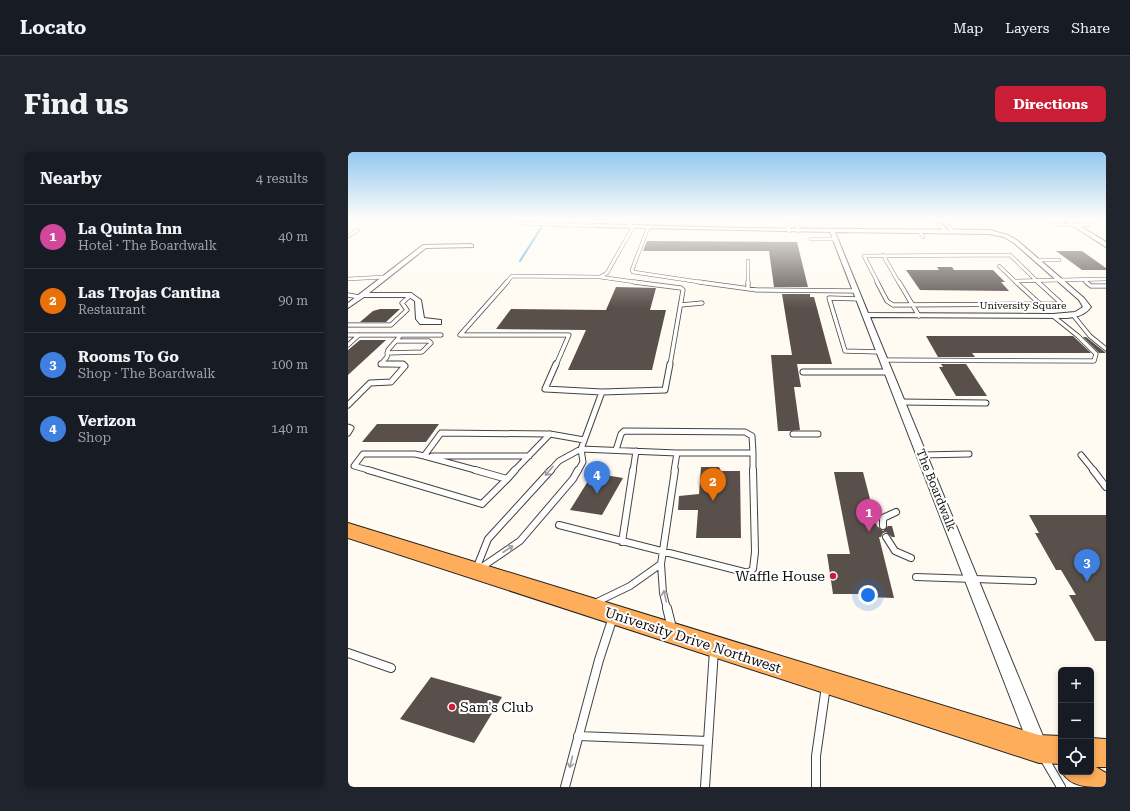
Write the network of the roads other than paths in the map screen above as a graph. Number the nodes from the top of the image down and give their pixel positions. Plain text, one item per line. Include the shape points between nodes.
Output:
1 (421, 249) edge
2 (620, 249) edge
3 (640, 249) edge
4 (840, 249) edge
5 (1024, 249) edge
6 (883, 255) junction
7 (1037, 260) junction
8 (1058, 260) dead end
9 (748, 261) dead end
10 (999, 266) dead end
11 (600, 277) junction
12 (384, 278) junction
13 (348, 279) edge
14 (1106, 279) edge
15 (1016, 280) junction
16 (1037, 280) junction
17 (1062, 281) junction
18 (1086, 282) junction
19 (1106, 282) edge
20 (1106, 286) edge
21 (748, 288) junction
22 (348, 295) edge
23 (411, 295) junction
24 (859, 295) junction
25 (360, 296) junction
26 (702, 303) dead end
27 (1040, 304) junction
28 (681, 305) junction
29 (914, 305) junction
30 (348, 306) edge
31 (867, 315) junction
32 (1074, 315) junction
33 (919, 316) junction
34 (1053, 316) junction
35 (438, 322) dead end
36 (348, 325) edge
37 (348, 335) edge
38 (359, 335) junction
39 (401, 335) junction
40 (442, 335) dead end
41 (396, 341) junction
42 (348, 345) edge
43 (1106, 349) edge
44 (388, 353) junction
45 (882, 356) junction
46 (803, 372) dead end
47 (889, 372) junction
48 (374, 379) dead end
49 (370, 383) junction
50 (602, 392) junction
51 (351, 400) edge
52 (900, 402) junction
53 (986, 403) dead end
54 (348, 405) edge
55 (348, 427) edge
56 (348, 433) edge
57 (550, 434) junction
58 (793, 434) dead end
59 (818, 434) dead end
60 (584, 440) junction
61 (581, 449) junction
62 (616, 450) junction
63 (636, 451) junction
64 (677, 453) junction
65 (753, 454) junction
66 (969, 454) dead end
67 (922, 455) junction
68 (1081, 455) dead end
69 (424, 456) junction
70 (529, 456) junction
71 (508, 479) junction
72 (1106, 487) edge
73 (896, 512) dead end
74 (560, 525) dead end
75 (883, 526) dead end
76 (349, 531) edge
77 (886, 537) dead end
78 (622, 542) junction
79 (663, 553) junction
80 (911, 558) dead end
81 (661, 564) junction
82 (476, 571) junction
83 (916, 577) dead end
84 (973, 580) junction
85 (1034, 580) dead end
86 (586, 606) junction
87 (614, 615) junction
88 (674, 634) junction
89 (715, 647) junction
90 (348, 653) edge
91 (391, 668) dead end
92 (827, 682) junction
93 (578, 736) junction
94 (708, 741) junction
95 (1094, 752) edge
96 (1106, 753) edge
97 (1054, 754) edge
98 (1082, 775) edge
99 (565, 787) edge
100 (705, 787) edge
101 (816, 787) edge
102 (1061, 787) edge
103 (1101, 787) edge

1 - 12 street
2 - 11 lane via 607,273
3 - 21 lane via 633,272
4 - 24 street, The Boardwalk
5 - 7 street, University Square
6 - 16 lane via 1010,255
6 - 29 lane
6 - 29 lane via 864,256 887,301 893,305
7 - 8 lane
7 - 17 street, University Square
9 - 21 lane
10 - 15 lane
11 - 28 lane via 681,288
11 - 50 lane via 512,276 460,335 569,335 545,389
12 - 13 lane
12 - 25 street
14 - 17 lane
15 - 16 lane
15 - 27 lane
16 - 17 lane
16 - 27 lane via 1062,304
17 - 18 lane
17 - 32 street, University Square via 1087,304 1086,310
18 - 19 lane
18 - 20 lane via 1091,286
21 - 24 lane
22 - 25 lane
23 - 25 street
23 - 35 street via 418,300 420,319 423,322
23 - 36 lane via 402,303 408,310 391,325
24 - 31 street, The Boardwalk
24 - 45 lane via 829,298 846,351
25 - 30 street
26 - 28 lane
27 - 29 lane
28 - 50 lane via 666,390
29 - 33 lane
31 - 33 street, University Square
31 - 45 street, The Boardwalk
32 - 34 street, University Square
32 - 43 lane via 1090,336
33 - 34 street, University Square
34 - 45 lane via 1096,354 1094,361
37 - 38 lane
38 - 39 lane
38 - 42 lane
39 - 40 lane
39 - 41 lane
41 - 44 lane
41 - 44 lane via 431,343 422,352
44 - 49 lane via 381,364 405,366 391,382
45 - 47 street, The Boardwalk
46 - 47 lane
47 - 52 street, The Boardwalk
48 - 49 lane
49 - 51 lane
50 - 60 lane
51 - 54 lane
52 - 53 lane
52 - 67 street, The Boardwalk
55 - 56 lane via 351,428
57 - 60 lane
57 - 69 lane via 440,433
57 - 70 lane
58 - 59 lane
60 - 61 lane
61 - 62 lane
61 -> 82 lane via 559,460 488,539
82 -> 61 lane via 520,541 572,479 583,462
62 - 63 lane
62 - 65 lane via 624,431 745,432 752,436
63 - 64 lane
63 - 78 lane
64 - 65 lane
64 - 79 lane
65 - 79 lane via 753,569 748,573
66 - 67 lane
67 - 84 street, The Boardwalk
68 - 72 lane
69 - 70 lane
69 - 71 lane
69 - 71 lane via 363,454 354,466 482,504
70 - 71 lane
73 - 75 lane via 883,518
74 - 78 lane
76 - 82 highway, University Drive Northwest
77 - 80 lane via 895,551
78 - 79 lane
79 - 81 lane
81 - 86 lane via 633,585 609,598
88 -> 81 lane via 663,593
82 - 86 highway, University Drive Northwest
83 - 84 lane
84 - 85 lane
84 - 97 street, The Boardwalk
86 - 87 highway, University Drive Northwest
87 - 88 highway, University Drive Northwest
87 - 93 lane
88 - 89 highway, University Drive Northwest
89 - 92 highway, University Drive Northwest
89 - 94 lane
90 - 91 lane
92 - 97 highway, University Drive Northwest
92 - 101 lane via 816,756
93 - 94 lane
93 -> 99 lane
94 - 100 lane
95 - 96 highway
97 - 102 lane
98 - 103 highway

